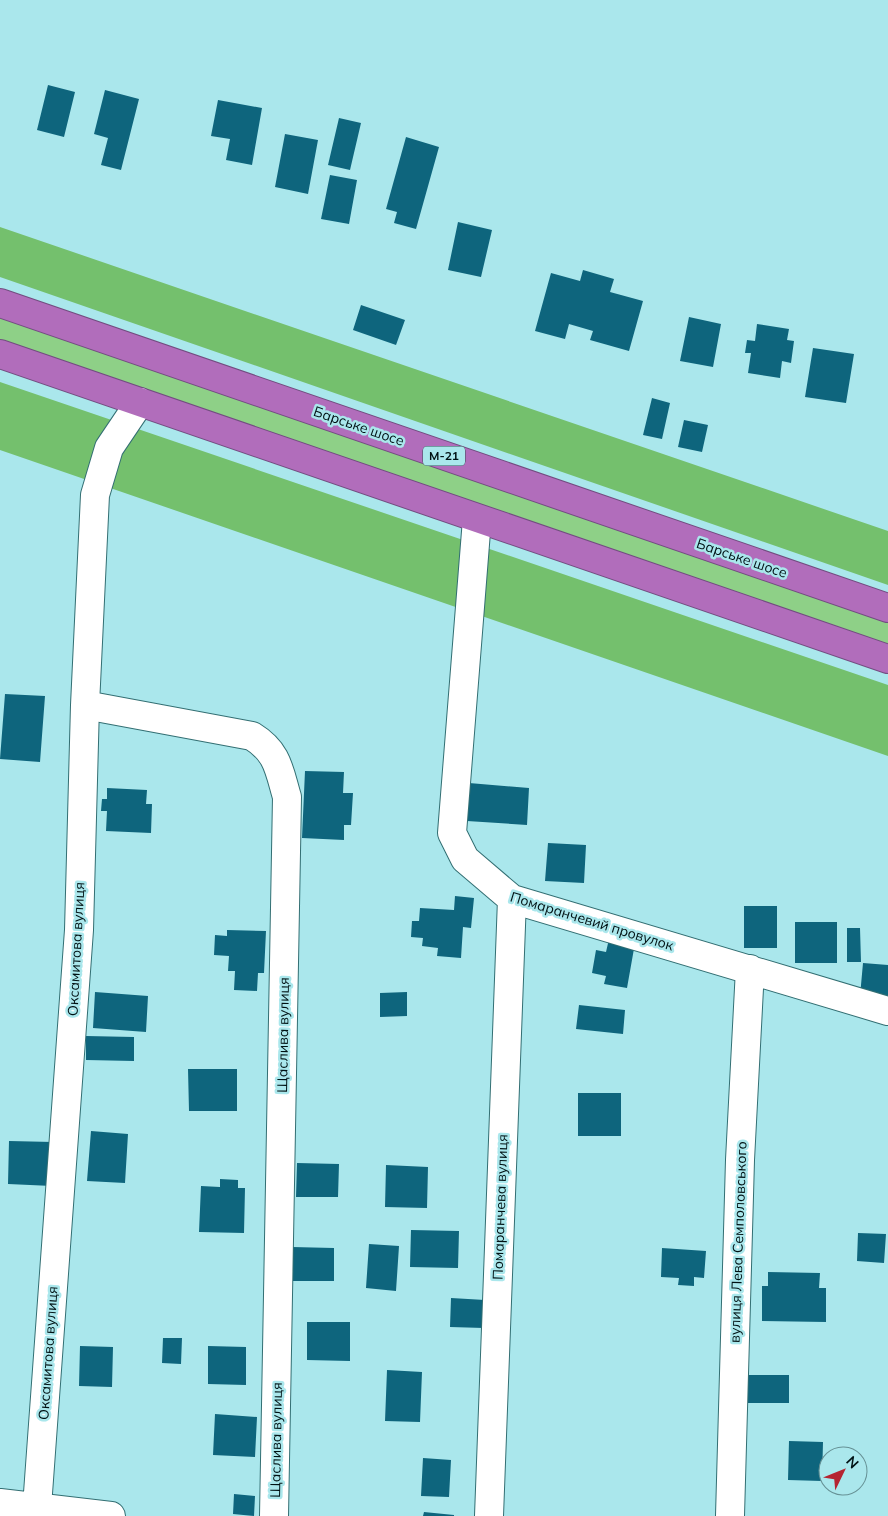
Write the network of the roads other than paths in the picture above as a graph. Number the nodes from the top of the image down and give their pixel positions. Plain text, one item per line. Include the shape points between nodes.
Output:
1 (0, 303) edge
2 (0, 354) edge
3 (140, 402) junction
4 (477, 519) junction
5 (888, 608) edge
6 (888, 659) edge
7 (85, 705) junction
8 (512, 899) junction
9 (750, 969) junction
10 (888, 1011) edge
11 (0, 1503) edge
12 (37, 1507) junction
13 (111, 1516) edge
14 (274, 1516) edge
15 (489, 1516) edge
16 (730, 1516) edge

1 - 5 highway, Барське шосе / М-21
2 - 3 highway
3 - 4 highway
3 - 7 street, Оксамитова вулиця via 109,448 95,496
4 - 6 highway
4 - 8 street, Помаранчевий провулок via 452,833 465,859
7 - 12 street, Оксамитова вулиця via 79,930
7 - 14 street, Щаслива вулиця via 252,736 267,745 278,765 287,798
8 - 9 street, Помаранчевий провулок
8 - 15 street, Помаранчева вулиця
9 - 10 street, Помаранчевий провулок
9 - 16 street, вулиця Лева Семполовського via 740,1160
11 - 12 street
12 - 13 street

